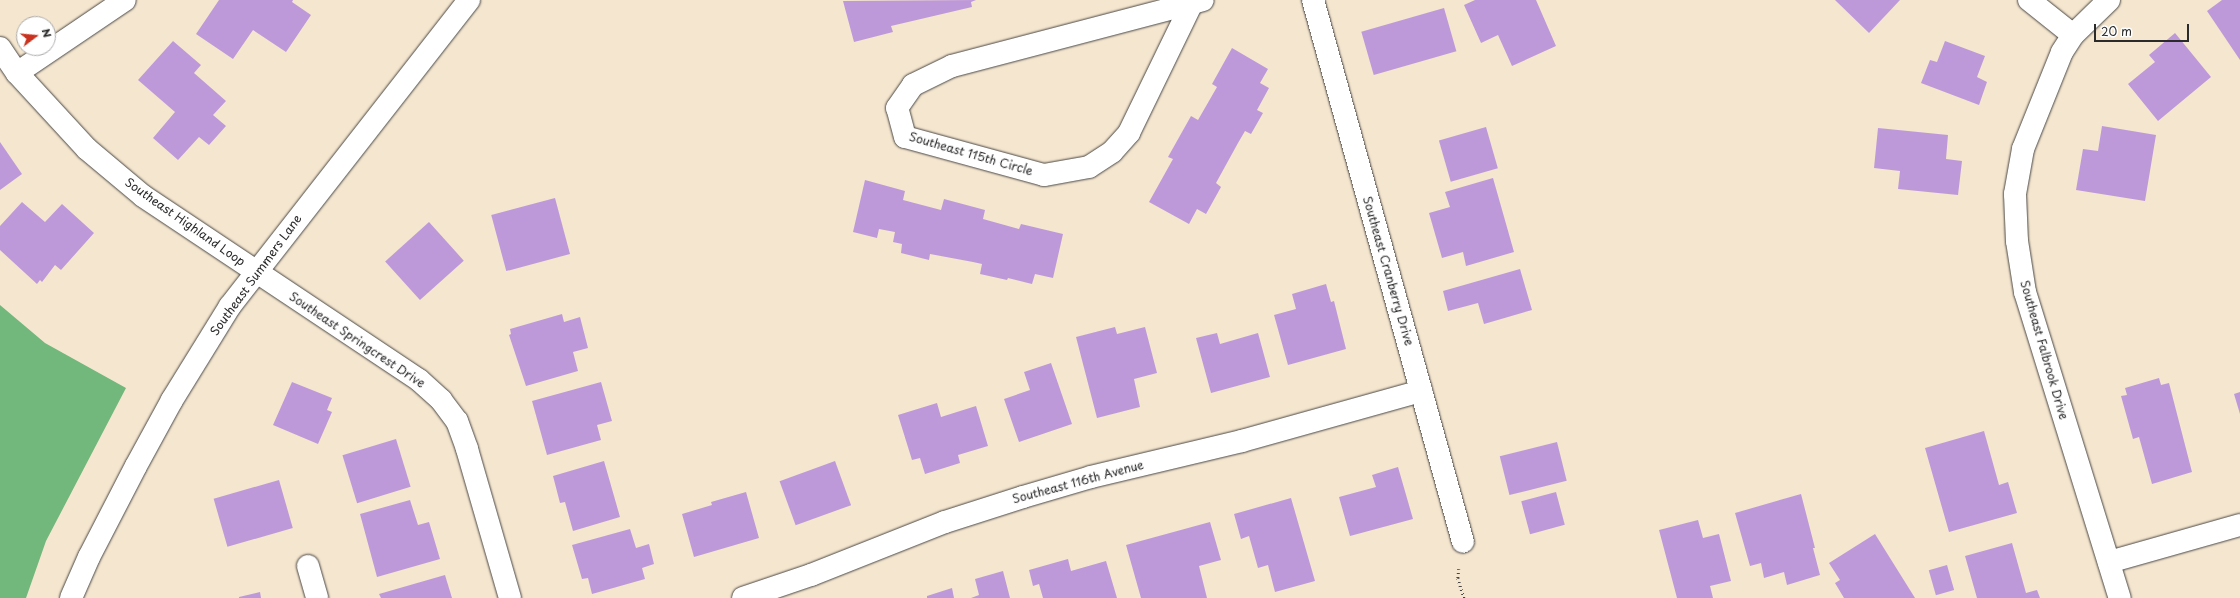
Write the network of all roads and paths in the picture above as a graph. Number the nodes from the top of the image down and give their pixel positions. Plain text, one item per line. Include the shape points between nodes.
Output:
1 (125, 0) edge
2 (469, 0) edge
3 (1313, 0) edge
4 (2029, 0) edge
5 (2109, 0) edge
6 (1197, 1) edge
7 (2073, 35) junction
8 (0, 48) edge
9 (17, 73) junction
10 (257, 271) junction
11 (1421, 391) junction
12 (2240, 525) edge
13 (1463, 542) dead end
14 (2109, 562) junction
15 (308, 566) dead end
16 (71, 598) edge
17 (317, 598) edge
18 (510, 598) edge
19 (743, 598) edge
20 (2120, 598) edge

1 - 9 street
2 - 10 street, Southeast Summers Lane
3 - 11 street, Southeast Cranberry Drive
4 - 7 street
5 - 7 street, Southeast Falbrook Drive
6 - 6 street, Southeast 115th Circle via 952,66 913,86 897,108 905,137 1044,175 1089,167 1112,152 1129,133
7 - 14 street, Southeast Falbrook Drive via 2062,52 2022,148 2015,194 2017,241 2024,292
8 - 9 street, Southeast Highland Loop
9 - 10 street, Southeast Highland Loop via 87,149 143,196
10 - 16 street, Southeast Summers Lane via 230,306 172,400 96,543
10 - 18 street, Southeast Springcrest Drive via 419,380 441,400 456,421 467,449
11 - 13 street, Southeast Cranberry Drive
11 - 19 street, Southeast 116th Avenue via 1242,441 1091,477 1023,497 945,522 811,575
12 - 14 street
14 - 20 street, Southeast Falbrook Drive
15 - 17 street

